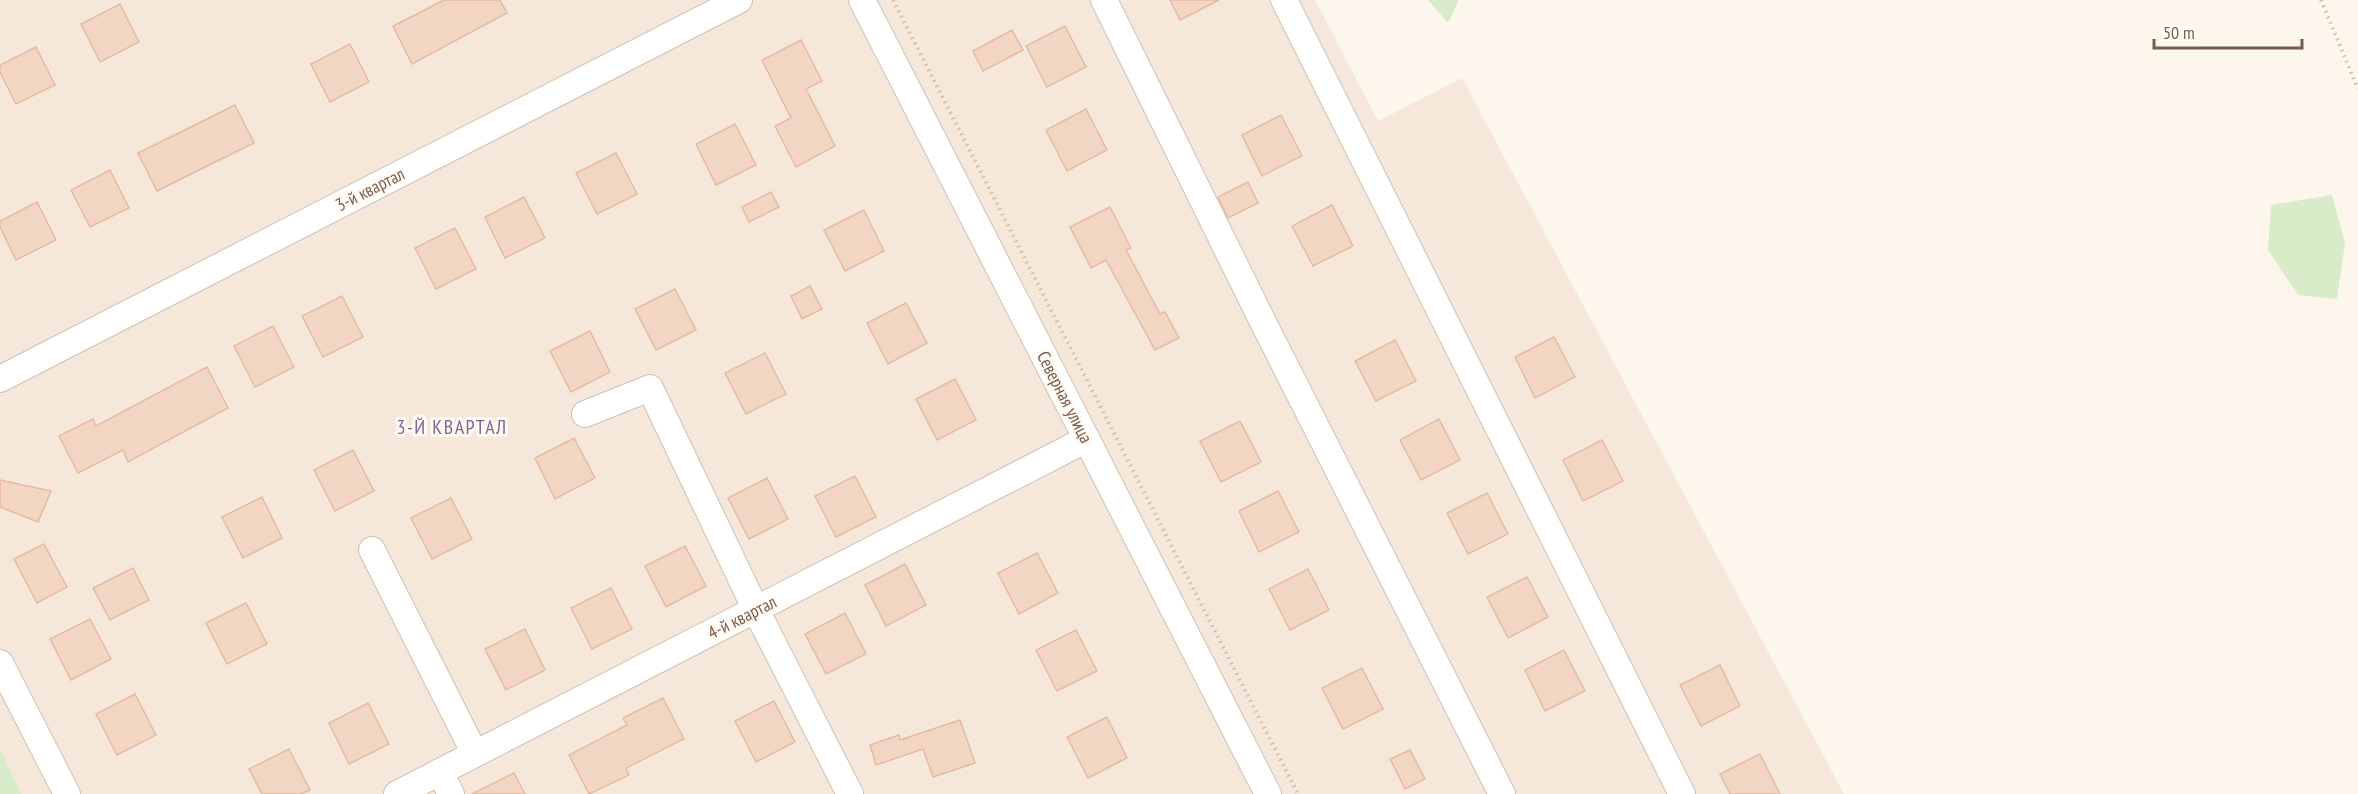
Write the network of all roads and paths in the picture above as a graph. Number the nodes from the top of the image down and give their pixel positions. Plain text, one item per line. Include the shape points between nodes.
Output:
1 (739, 0) edge
2 (862, 0) edge
3 (893, 0) edge
4 (1104, 0) edge
5 (1284, 0) edge
6 (2321, 0) edge
7 (2358, 89) edge
8 (0, 379) edge
9 (585, 414) dead end
10 (1087, 440) junction
11 (372, 550) dead end
12 (756, 610) junction
13 (0, 663) edge
14 (475, 754) junction
15 (445, 783) edge
16 (67, 794) edge
17 (397, 794) edge
18 (850, 794) edge
19 (1268, 794) edge
20 (1298, 794) edge
21 (1502, 794) edge
22 (1682, 794) edge

1 - 8 street, 3-й квартал
2 - 10 street, Северная улица
3 - 20 path
4 - 21 street
5 - 22 street
6 - 7 path
9 - 12 street via 650,388
10 - 12 street, 4-й квартал
10 - 19 street, Северная улица
11 - 14 street
12 - 14 street, 4-й квартал
12 - 18 street
13 - 16 street
14 - 15 street, 4-й квартал
15 - 17 street, 4-й квартал

